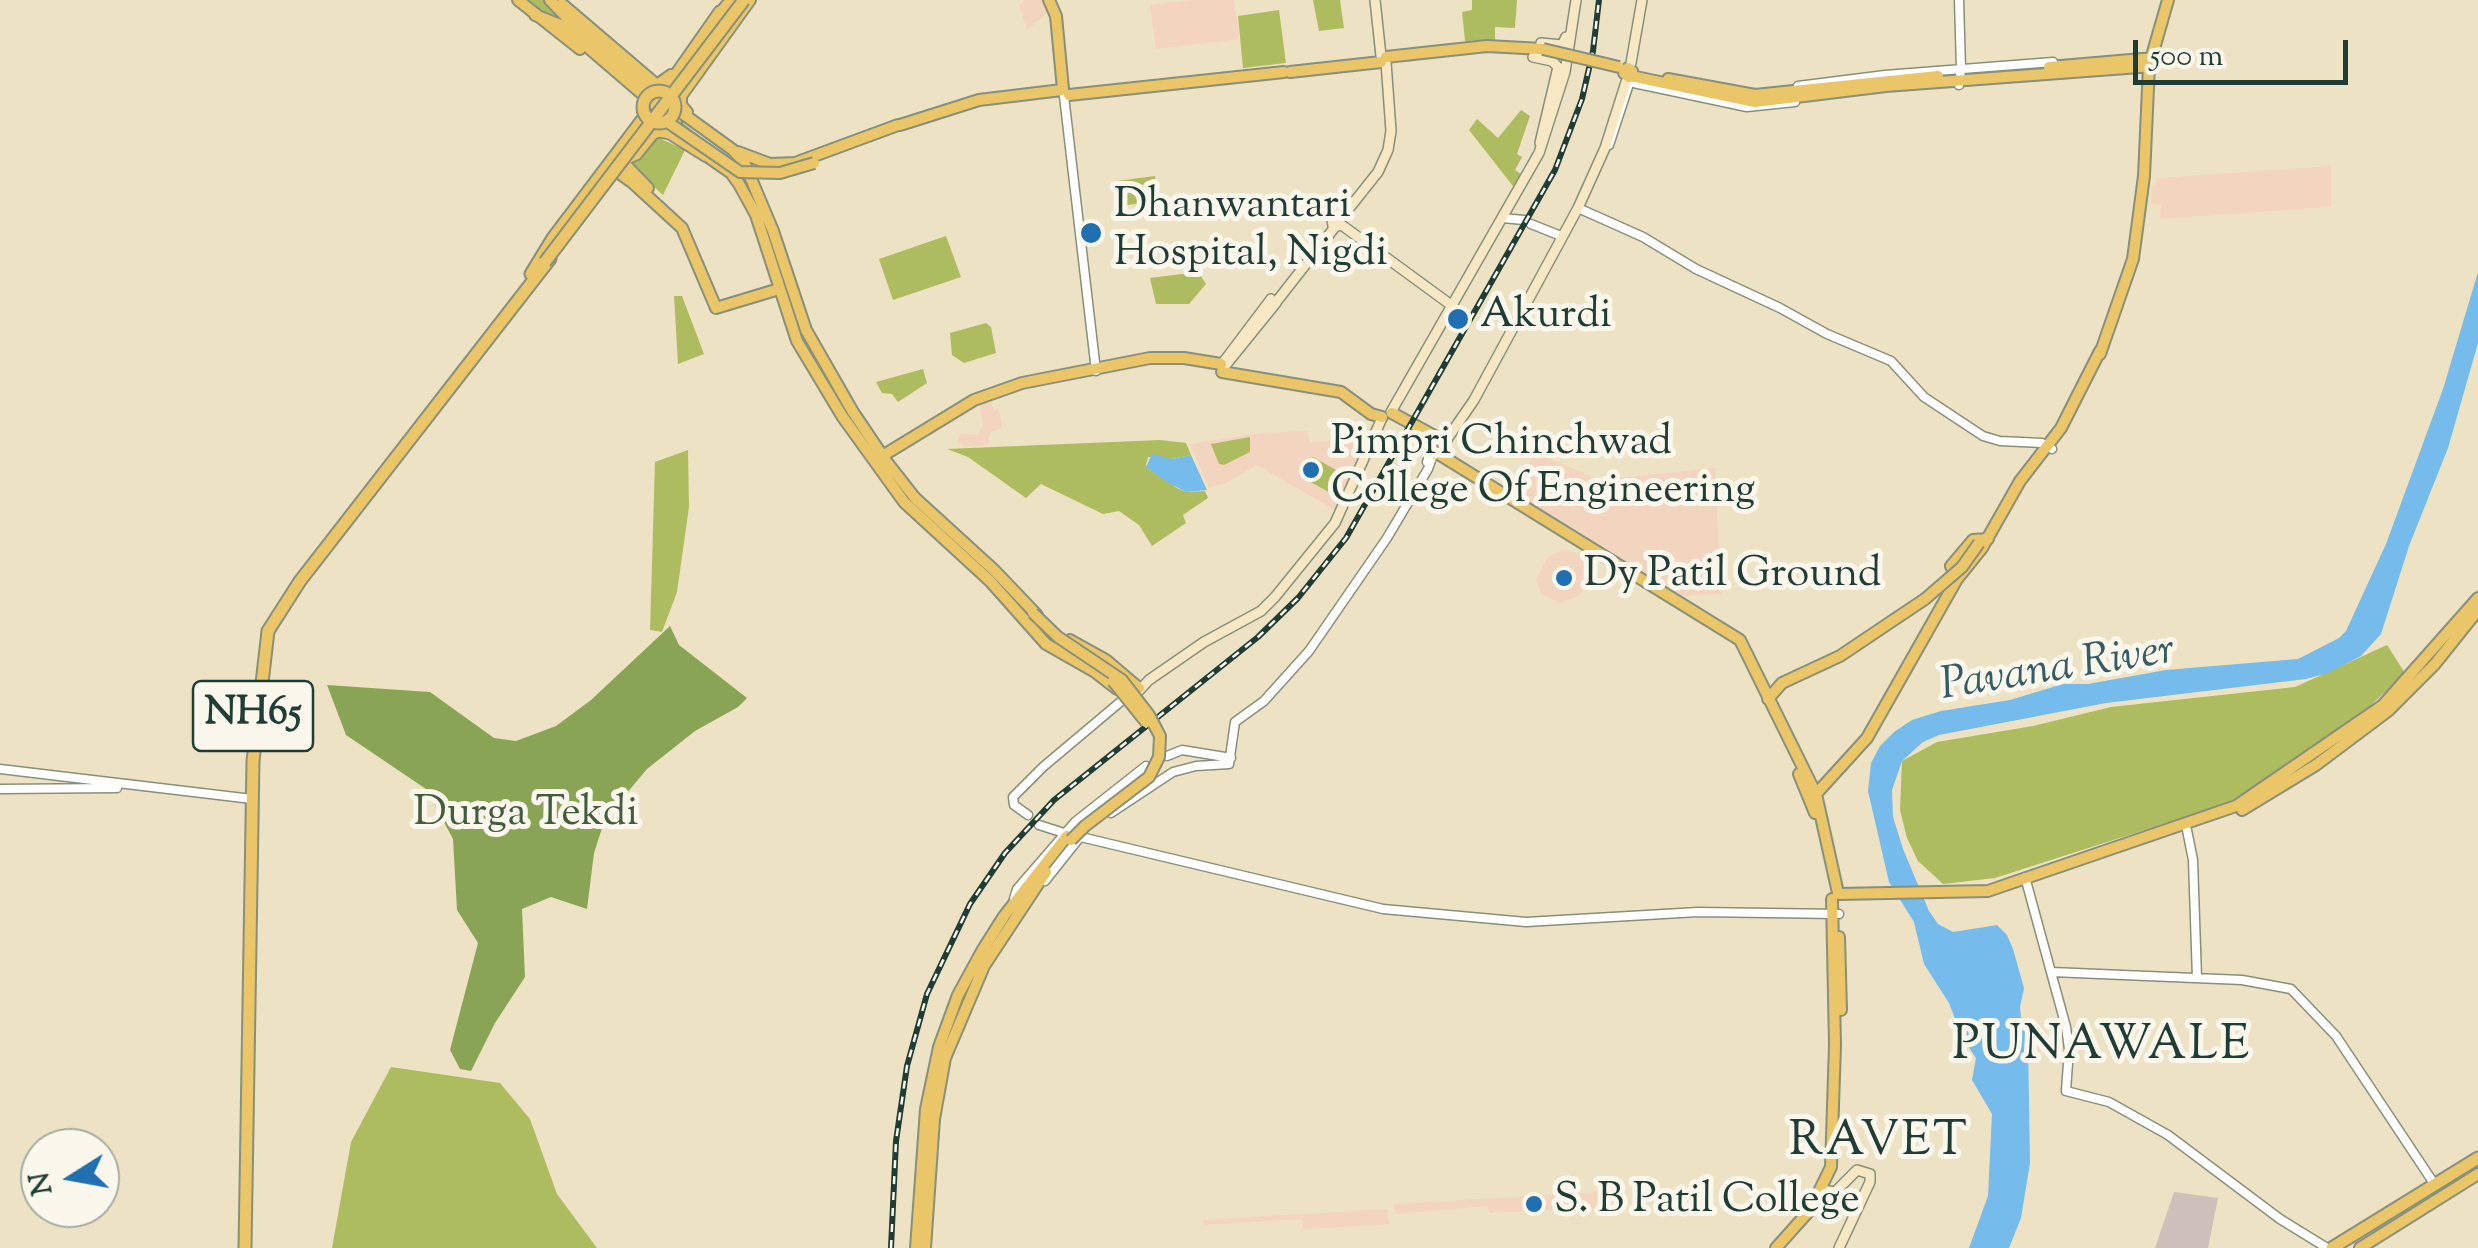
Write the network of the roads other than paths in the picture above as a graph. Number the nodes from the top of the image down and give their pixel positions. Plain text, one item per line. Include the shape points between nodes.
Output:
1 (518, 0) edge
2 (741, 0) edge
3 (1051, 0) edge
4 (1377, 0) edge
5 (1576, 0) edge
6 (1642, 0) edge
7 (1959, 0) edge
8 (2169, 0) edge
9 (556, 2) edge
10 (536, 15) junction
11 (724, 22) junction
12 (1539, 52) junction
13 (1384, 59) junction
14 (2150, 62) junction
15 (1626, 73) junction
16 (1962, 78) junction
17 (1066, 93) junction
18 (670, 97) junction
19 (655, 117) junction
20 (900, 127) junction
21 (1539, 153) junction
22 (704, 155) junction
23 (747, 161) junction
24 (625, 168) junction
25 (1579, 206) junction
26 (756, 215) junction
27 (1502, 218) junction
28 (1336, 223) junction
29 (1561, 236) junction
30 (532, 276) junction
31 (779, 290) junction
32 (1450, 307) junction
33 (1222, 367) junction
34 (1098, 368) junction
35 (1386, 417) junction
36 (1438, 447) junction
37 (2050, 447) junction
38 (883, 460) junction
39 (1983, 540) junction
40 (2477, 603) edge
41 (1030, 616) junction
42 (1139, 688) junction
43 (1767, 695) junction
44 (1128, 701) junction
45 (1167, 756) dead end
46 (1230, 760) junction
47 (1146, 766) dead end
48 (0, 769) edge
49 (87, 785) junction
50 (0, 789) edge
51 (1811, 790) junction
52 (250, 799) junction
53 (2243, 806) junction
54 (1028, 815) dead end
55 (1039, 824) dead end
56 (2187, 830) junction
57 (1064, 834) junction
58 (1081, 837) junction
59 (2026, 880) junction
60 (1836, 897) junction
61 (1014, 910) junction
62 (1836, 914) junction
63 (2052, 972) junction
64 (2196, 978) junction
65 (2478, 1158) edge
66 (2478, 1174) edge
67 (2434, 1182) junction
68 (1824, 1191) junction
69 (243, 1248) edge
70 (916, 1248) edge
71 (925, 1248) edge
72 (1776, 1248) edge
73 (1784, 1248) edge
74 (1839, 1248) edge
75 (2328, 1248) edge
76 (2344, 1248) edge
77 (2360, 1248) edge

1 - 10 main road
2 - 11 main road
2 - 11 main road
2 - 30 highway, NH65, bridge
3 - 17 main road via 1064,35
4 - 13 main road
5 - 12 main road via 1566,43 1541,44
5 - 21 main road via 1558,116
6 - 15 main road
7 - 16 street
8 - 14 main road
9 - 18 main road
9 - 18 main road
9 - 23 main road via 676,116
10 - 19 main road
10 - 26 main road via 563,26 734,167
11 - 18 highway
11 - 18 main road via 681,96
12 - 13 main road
12 - 15 main road, bridge
12 - 21 main road via 1558,67
13 - 17 main road
13 - 28 main road via 1391,140 1384,161
14 - 16 main road
14 - 37 main road via 2134,252 2082,394
15 - 16 main road via 1755,95 1886,79
15 - 25 main road
17 - 20 main road via 979,100
17 - 34 street
18 - 19 highway, bridge
18 - 19 highway, bridge via 649,95
18 - 23 main road
18 - 23 main road
19 - 20 main road, bridge via 740,172 780,173
19 - 22 main road, bridge
19 - 24 highway, bridge
19 - 24 highway via 629,136
20 - 23 main road via 801,162
21 - 27 main road
22 - 24 highway via 660,131
22 - 26 main road via 731,173
23 - 38 main road via 806,330
24 - 30 highway, NH65
24 - 30 highway via 545,249
24 - 31 main road via 682,228 718,307
25 - 29 main road
25 - 37 street via 1891,361 1924,398 1978,434
26 - 31 main road
27 - 29 street
27 - 32 main road
28 - 32 main road
28 - 33 main road
29 - 36 main road via 1474,400
30 - 52 highway, NH65 via 269,617 260,648
31 - 38 main road via 797,341 842,416
32 - 35 main road
33 - 34 main road via 1169,362
33 - 35 main road via 1344,388
34 - 38 main road via 988,397
35 - 36 main road
35 - 42 main road via 1331,530 1276,597
36 - 43 main road via 1477,484 1732,638
36 - 46 street via 1388,538 1309,652 1234,724
37 - 39 main road
38 - 41 main road via 914,498 995,571
39 - 43 main road, bridge via 1962,567 1923,597 1840,656
39 - 51 main road via 1867,738 1832,778
40 - 53 main road via 2435,664 2388,711 2316,765
41 - 42 main road via 1106,660
41 - 44 main road via 1046,644
41 - 61 main road, bridge via 1122,680 1156,725 1161,747 1149,777 1085,826
42 - 44 main road
43 - 51 main road
44 - 54 street via 1012,797
45 - 46 street via 1182,750
46 - 58 street via 1174,772
47 - 57 street
48 - 49 street
49 - 50 street
49 - 52 street
51 - 60 main road
52 - 69 highway, NH65
53 - 56 main road
53 - 59 main road
55 - 57 street
56 - 59 main road
56 - 64 street
57 - 58 street
57 - 61 street via 1016,889
58 - 61 street via 1028,906
58 - 62 street via 1383,909 1526,922 1698,912
59 - 60 main road via 1995,890
59 - 63 street
60 - 62 main road
61 - 70 main road via 982,951 939,1046 926,1108
61 - 71 main road via 958,1022 942,1071
62 - 68 main road via 1833,1146
63 - 64 street
63 - 75 street via 2068,1042 2066,1091 2109,1102 2168,1135
64 - 67 street via 2291,989 2336,1036
65 - 67 highway
65 - 76 highway
66 - 77 main road
67 - 75 highway
68 - 72 main road
68 - 73 main road via 1812,1218
68 - 74 main road via 1835,1192 1857,1170 1870,1174

